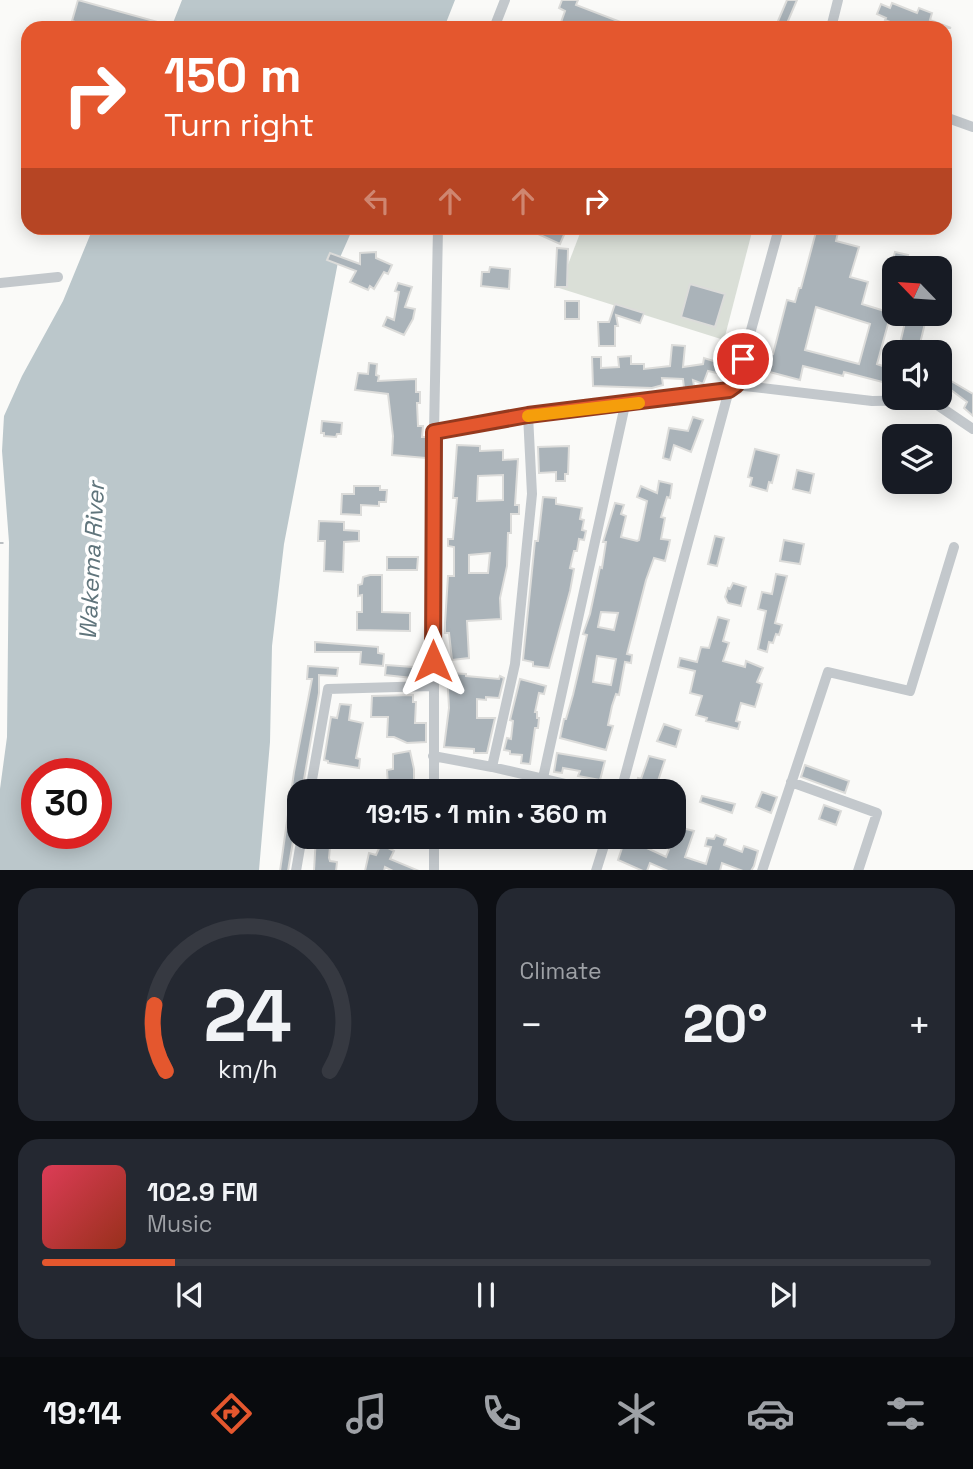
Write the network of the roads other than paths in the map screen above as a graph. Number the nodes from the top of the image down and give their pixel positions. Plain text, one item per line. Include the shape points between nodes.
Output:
1 (505, 0) edge
2 (837, 0) edge
3 (497, 21) edge
4 (832, 21) edge
5 (952, 120) edge
6 (973, 127) edge
7 (438, 235) edge
8 (777, 235) edge
9 (58, 277) dead end
10 (0, 283) edge
11 (732, 388) junction
12 (625, 405) junction
13 (528, 415) junction
14 (973, 429) edge
15 (434, 432) junction
16 (954, 547) dead end
17 (432, 686) junction
18 (433, 756) junction
19 (492, 767) junction
20 (543, 778) junction
21 (312, 779) edge
22 (434, 779) edge
23 (547, 779) edge
24 (624, 779) edge
25 (791, 782) junction
26 (300, 849) edge
27 (434, 849) edge
28 (603, 849) edge
29 (296, 870) edge
30 (434, 870) edge
31 (596, 870) edge
32 (762, 870) edge
33 (858, 870) edge

1 - 3 street
2 - 4 street
5 - 6 street
7 - 15 street
8 - 11 street
9 - 10 street
11 - 12 street
11 - 14 street via 872,401 930,400
11 - 24 street
12 - 13 street
12 - 20 street
13 - 15 street
13 - 19 street via 532,494 517,651
15 - 17 street
16 - 25 street via 910,691 828,672
17 - 18 street
17 - 21 street via 328,689
18 - 19 street
18 - 22 street
19 - 20 street
20 - 23 street
25 - 32 street
25 - 33 street via 877,813
26 - 29 street
27 - 30 street
28 - 31 street

